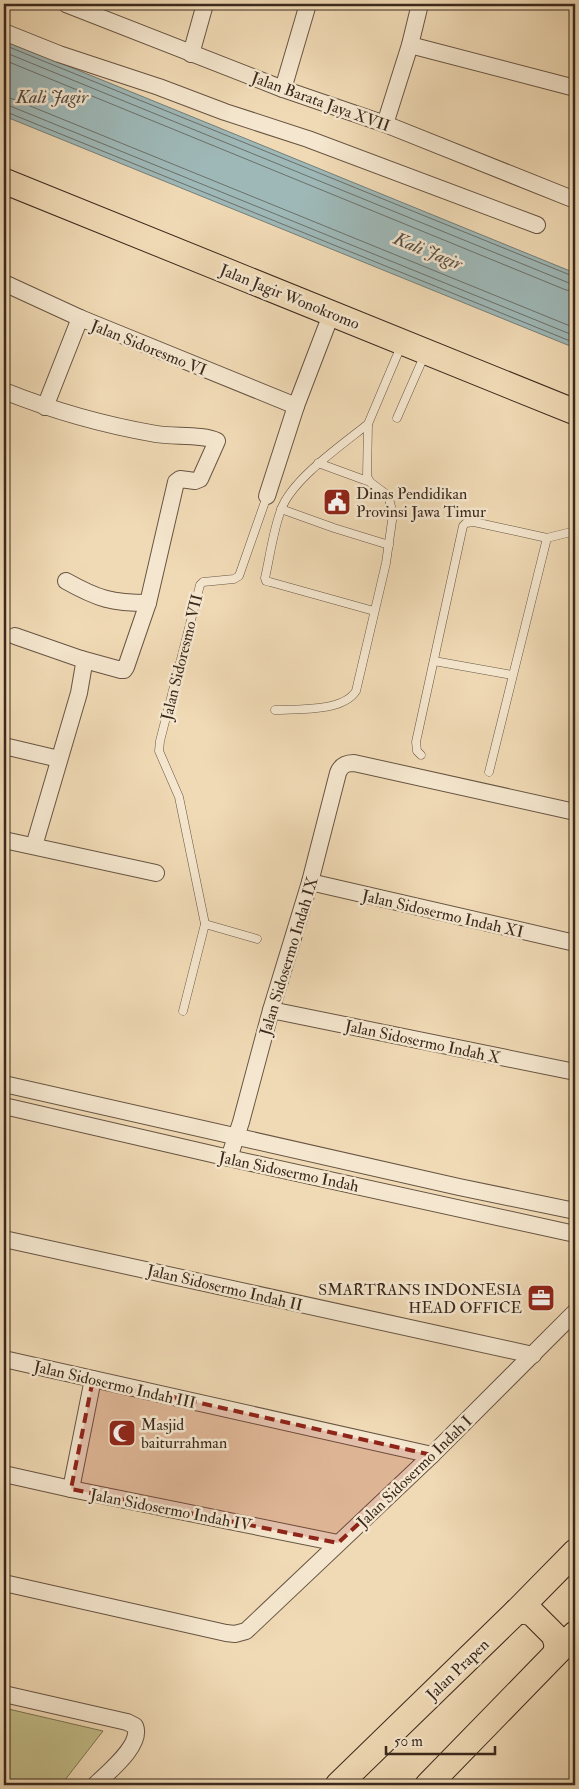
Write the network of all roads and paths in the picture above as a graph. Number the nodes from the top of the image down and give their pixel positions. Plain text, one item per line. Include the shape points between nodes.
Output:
1 (66, 4) edge
2 (205, 4) edge
3 (308, 4) edge
4 (420, 4) edge
5 (87, 8) edge
6 (4, 32) edge
7 (410, 45) junction
8 (191, 54) junction
9 (575, 88) edge
10 (283, 89) junction
11 (385, 124) junction
12 (4, 181) edge
13 (575, 200) edge
14 (538, 225) dead end
15 (4, 283) edge
16 (332, 312) junction
17 (80, 318) junction
18 (402, 343) junction
19 (425, 352) junction
20 (4, 391) edge
21 (296, 406) junction
22 (45, 408) junction
23 (575, 412) edge
24 (397, 418) dead end
25 (368, 424) junction
26 (318, 463) junction
27 (370, 482) junction
28 (267, 496) joint
29 (281, 509) junction
30 (575, 531) edge
31 (547, 538) junction
32 (389, 545) junction
33 (66, 581) dead end
34 (148, 603) junction
35 (374, 611) junction
36 (14, 636) dead end
37 (80, 659) junction
38 (434, 661) junction
39 (512, 675) junction
40 (274, 710) dead end
41 (4, 746) edge
42 (421, 755) dead end
43 (59, 759) junction
44 (489, 772) dead end
45 (575, 812) edge
46 (4, 840) edge
47 (34, 846) junction
48 (156, 873) dead end
49 (310, 882) junction
50 (204, 924) junction
51 (258, 939) dead end
52 (575, 943) edge
53 (271, 1010) junction
54 (184, 1011) dead end
55 (575, 1072) edge
56 (4, 1084) edge
57 (4, 1106) edge
58 (236, 1137) junction
59 (229, 1158) junction
60 (459, 1187) junction
61 (455, 1208) junction
62 (575, 1211) edge
63 (575, 1234) edge
64 (4, 1239) edge
65 (575, 1312) edge
66 (533, 1356) junction
67 (4, 1359) edge
68 (93, 1379) junction
69 (432, 1455) junction
70 (4, 1474) edge
71 (71, 1489) junction
72 (338, 1543) junction
73 (575, 1552) edge
74 (4, 1583) edge
75 (534, 1603) junction
76 (565, 1634) edge
77 (4, 1694) edge
78 (95, 1785) edge
79 (338, 1785) edge
80 (428, 1785) edge

1 - 5 street, Jalan Barata Jaya XVII
2 - 8 street
3 - 10 street
4 - 7 street
5 - 8 street, Jalan Barata Jaya XVII
6 - 14 street via 308,139
7 - 9 street
7 - 11 street
8 - 10 street, Jalan Barata Jaya XVII
10 - 11 street, Jalan Barata Jaya XVII
11 - 13 street, Jalan Barata Jaya XVII
12 - 16 main road, Jalan Jagir Wonokromo
15 - 17 street, Jalan Sidoresmo VI
16 - 18 main road, Jalan Jagir Wonokromo
16 - 21 street, Jalan Sidoresmo VII
17 - 21 street, Jalan Sidoresmo VI
17 - 22 street
18 - 19 main road, Jalan Jagir Wonokromo
18 - 25 lane
19 - 23 main road, Jalan Jagir Wonokromo
19 - 24 lane
20 - 22 street
21 - 28 street, Jalan Sidoresmo VII
22 - 34 street via 128,429 218,441 200,479 176,482
25 - 26 lane
25 - 27 lane via 367,476
26 - 27 lane
26 - 29 lane
27 - 32 lane via 386,494 391,503
28 - 50 lane, Jalan Sidoresmo VII via 239,576 200,585 159,751 179,797
29 - 32 lane
29 - 35 lane via 266,581
30 - 31 lane
31 - 38 lane via 474,522 463,526
31 - 39 lane
32 - 35 lane
33 - 34 street via 103,599
34 - 37 street via 124,670
35 - 40 lane via 352,697 332,705
36 - 37 street
37 - 43 street via 84,668 79,693
38 - 39 lane
38 - 42 lane via 416,742
39 - 44 lane
41 - 43 street
43 - 47 street
45 - 49 street, Jalan Sidosermo Indah IX via 354,763 345,764 339,769
46 - 47 street
47 - 48 street
49 - 52 street, Jalan Sidosermo Indah XI
49 - 53 street, Jalan Sidosermo Indah IX
50 - 51 lane
50 - 54 lane, Jalan Sidoresmo VII
53 - 55 street, Jalan Sidosermo Indah X
53 - 58 street, Jalan Sidosermo Indah IX
56 - 58 street, Jalan Sidosermo Indah
57 - 59 street, Jalan Sidosermo Indah
58 - 59 street, Jalan Sidosermo Indah IX
58 - 60 street, Jalan Sidosermo Indah
59 - 61 street, Jalan Sidosermo Indah
60 - 61 street
60 - 62 street, Jalan Sidosermo Indah
61 - 63 street, Jalan Sidosermo Indah
64 - 66 street, Jalan Sidosermo Indah II
65 - 66 street, Jalan Sidosermo Indah I
66 - 69 street, Jalan Sidosermo Indah I
67 - 68 street, Jalan Sidosermo Indah III
68 - 69 street, Jalan Sidosermo Indah III
68 - 71 street
69 - 72 street, Jalan Sidosermo Indah I
70 - 71 street, Jalan Sidosermo Indah IV
71 - 72 street, Jalan Sidosermo Indah IV
72 - 74 street, Jalan Sidosermo Indah I via 241,1633 226,1633
73 - 75 main road, Jalan Prapen
75 - 76 main road
75 - 79 main road, Jalan Prapen
76 - 80 main road
77 - 78 street via 135,1726 134,1745

